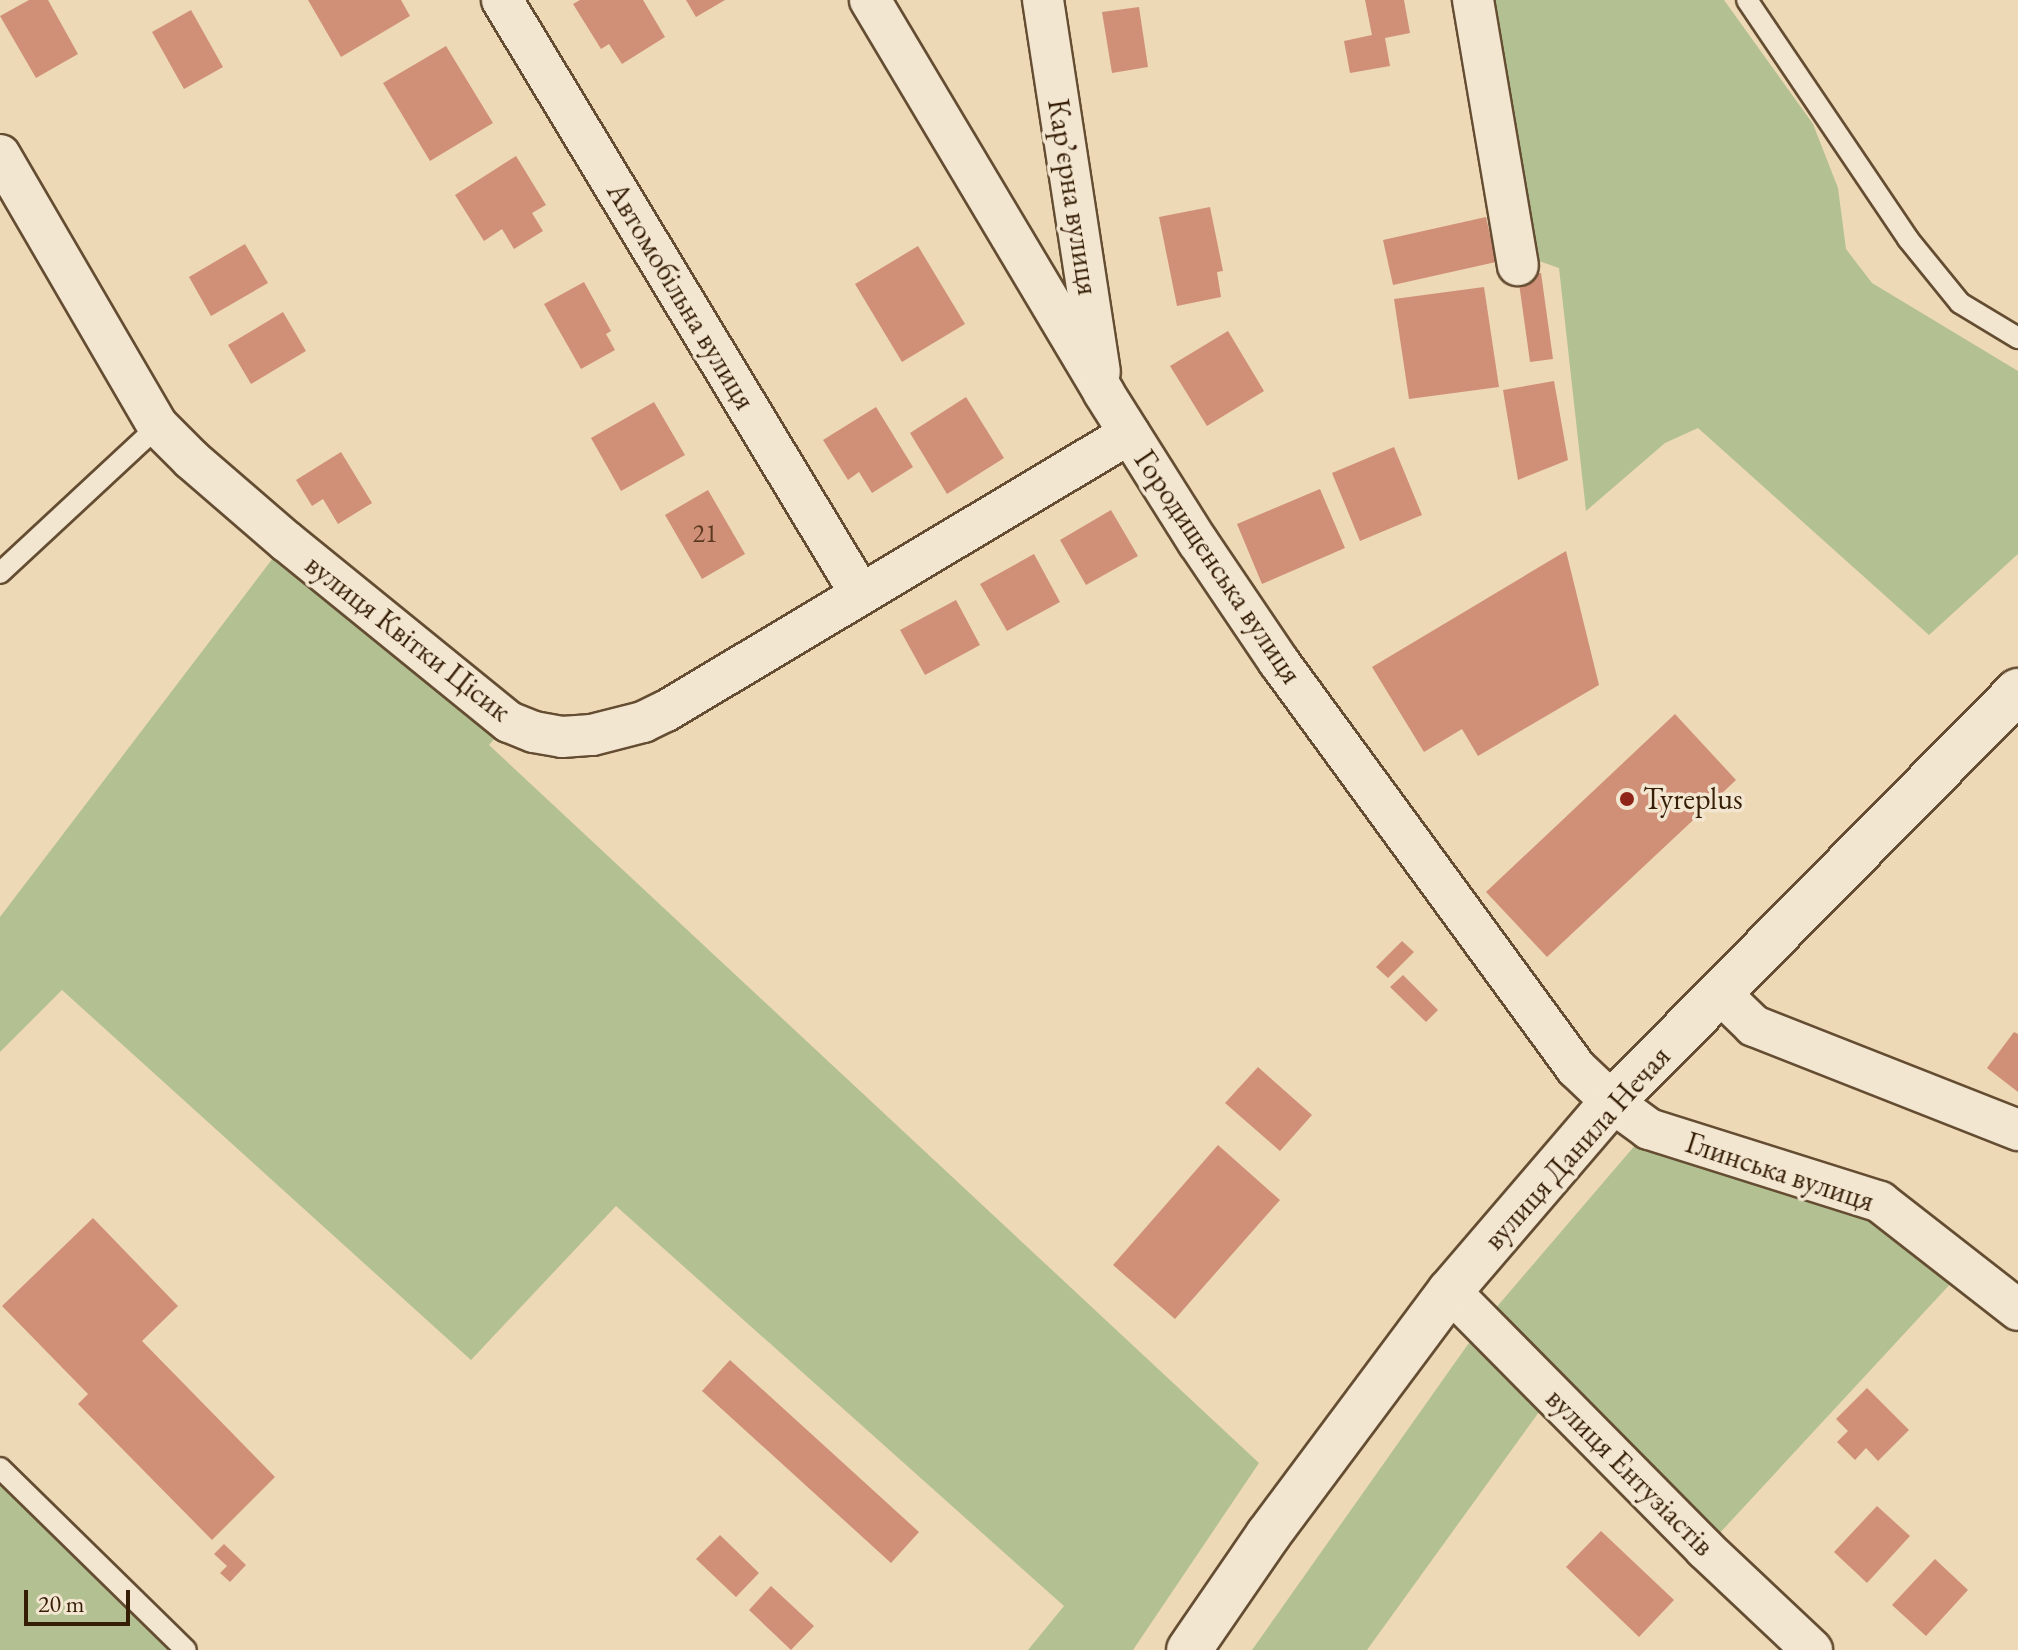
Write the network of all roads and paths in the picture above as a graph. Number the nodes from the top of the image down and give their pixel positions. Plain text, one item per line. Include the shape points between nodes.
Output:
1 (502, 0) edge
2 (870, 0) edge
3 (1043, 0) edge
4 (1473, 0) edge
5 (1747, 0) edge
6 (0, 155) edge
7 (1518, 265) dead end
8 (2018, 338) edge
9 (1104, 393) junction
10 (158, 426) junction
11 (1129, 434) junction
12 (0, 573) edge
13 (860, 593) junction
14 (2018, 691) edge
15 (1720, 993) junction
16 (1612, 1102) junction
17 (2018, 1130) edge
18 (1450, 1291) junction
19 (2018, 1310) edge
20 (0, 1468) edge
21 (186, 1650) edge
22 (1189, 1650) edge
23 (1812, 1650) edge

1 - 13 street, Автомобільна вулиця
2 - 9 street, Городищенська вулиця
3 - 9 street, Карʼєрна вулиця
4 - 7 street
5 - 8 lane via 1908,239 1960,303
6 - 10 street, вулиця Квітки Цісик
9 - 11 street, Городищенська вулиця
10 - 12 lane
10 - 13 street, вулиця Квітки Цісик via 286,541 509,722 534,732 592,735 643,722
11 - 13 street, вулиця Квітки Цісик
11 - 16 street, Городищенська вулиця via 1279,662 1576,1068
14 - 15 main road, вулиця Данила Нечая
15 - 16 main road, вулиця Данила Нечая
15 - 17 street via 1754,1026
16 - 18 main road, вулиця Данила Нечая
16 - 19 street, Глинська вулиця via 1649,1129 1880,1202
18 - 22 main road, вулиця Данила Нечая
18 - 23 street, вулиця Ентузіастів
20 - 21 lane

